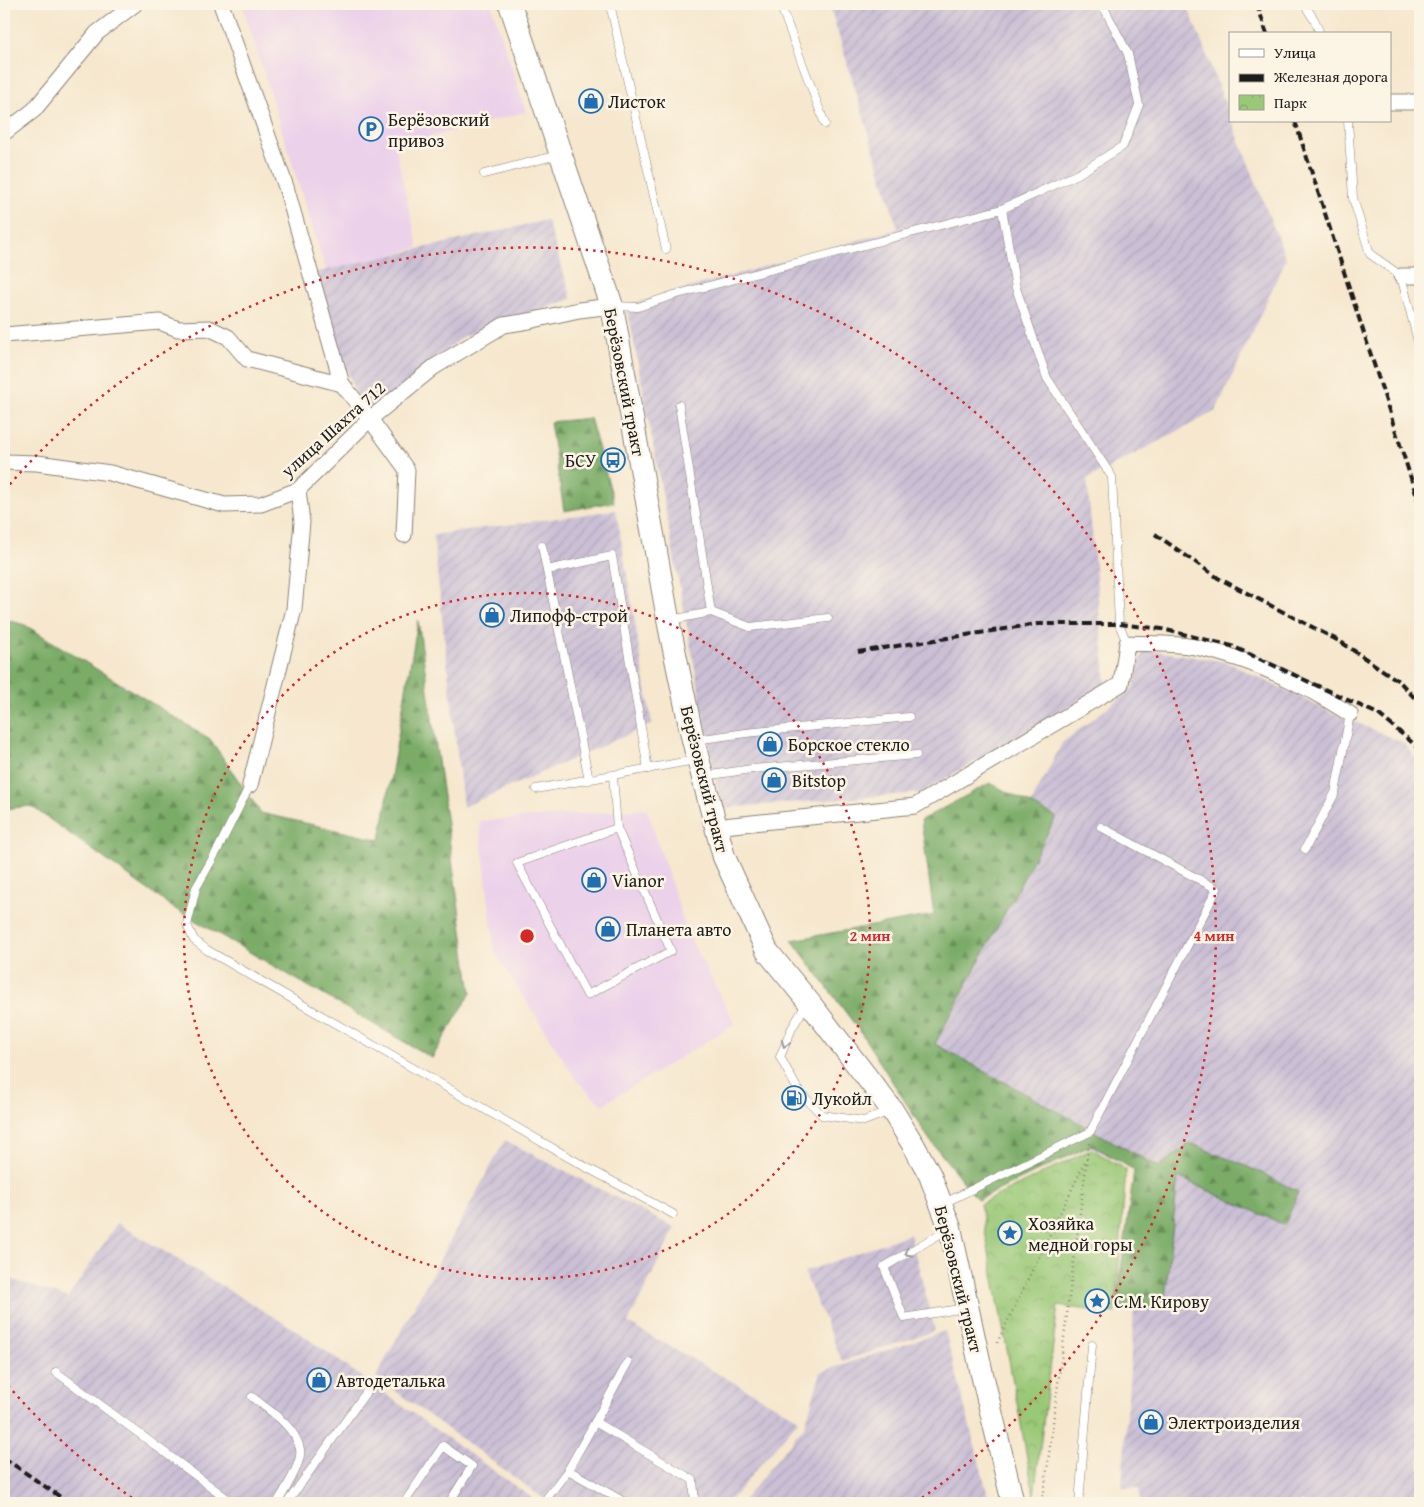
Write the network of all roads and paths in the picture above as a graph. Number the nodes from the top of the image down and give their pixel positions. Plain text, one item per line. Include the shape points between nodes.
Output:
1 (135, 4) edge
2 (221, 4) edge
3 (510, 4) edge
4 (610, 4) edge
5 (780, 4) edge
6 (1102, 4) edge
7 (1304, 4) edge
8 (1319, 32) edge
9 (1392, 102) edge
10 (1420, 102) edge
11 (1348, 122) edge
12 (825, 124) dead end
13 (4, 133) edge
14 (560, 154) junction
15 (484, 174) dead end
16 (1002, 209) junction
17 (666, 249) dead end
18 (1401, 276) junction
19 (1420, 276) edge
20 (612, 306) junction
21 (4, 335) edge
22 (1420, 349) edge
23 (342, 384) junction
24 (678, 405) dead end
25 (370, 419) junction
26 (4, 462) edge
27 (298, 490) junction
28 (404, 535) dead end
29 (542, 546) dead end
30 (547, 570) junction
31 (711, 612) junction
32 (828, 618) dead end
33 (669, 620) junction
34 (1127, 643) junction
35 (1350, 714) joint
36 (909, 716) dead end
37 (916, 755) dead end
38 (697, 759) junction
39 (648, 769) junction
40 (613, 776) junction
41 (589, 780) junction
42 (250, 785) joint
43 (536, 789) dead end
44 (714, 826) junction
45 (1101, 827) dead end
46 (617, 828) junction
47 (1305, 849) dead end
48 (808, 1001) junction
49 (892, 1110) junction
50 (1090, 1132) junction
51 (1088, 1157) junction
52 (941, 1205) junction
53 (673, 1214) dead end
54 (950, 1228) junction
55 (968, 1307) junction
56 (997, 1343) dead end
57 (1092, 1345) dead end
58 (628, 1362) dead end
59 (56, 1372) dead end
60 (369, 1388) dead end
61 (252, 1397) dead end
62 (595, 1422) junction
63 (568, 1470) junction
64 (1209, 1500) dead end
65 (233, 1503) edge
66 (277, 1503) edge
67 (287, 1503) edge
68 (404, 1503) edge
69 (449, 1503) edge
70 (543, 1503) edge
71 (626, 1503) edge
72 (695, 1503) edge
73 (1013, 1503) edge
74 (1035, 1503) edge
75 (1079, 1503) edge
76 (1191, 1503) edge

1 - 13 street via 97,33 34,110
2 - 23 street via 286,187
3 - 14 main road, Берёзовский тракт
4 - 17 lane
5 - 12 lane
6 - 16 lane via 1128,54 1139,104 1123,146 1078,174
7 - 8 lane
9 - 10 street
11 - 18 lane via 1353,198 1370,254
14 - 15 lane
14 - 20 main road, Берёзовский тракт
16 - 20 lane via 638,306
16 - 34 lane via 1016,288 1047,378 1112,478 1119,624
18 - 19 street
18 - 22 lane
20 - 25 street, улица Шахта 712 via 504,324 434,367
20 - 33 main road, Берёзовский тракт
21 - 23 street via 160,322 178,329 209,328 228,338 247,359
23 - 25 street
24 - 31 lane
25 - 27 street, улица Шахта 712
25 - 28 street via 407,470
26 - 27 street, улица Шахта 712 via 110,473 224,504 261,504
27 - 42 street via 302,522 294,609
29 - 30 lane
30 - 39 lane via 612,556
30 - 41 lane
31 - 32 lane via 750,627
31 - 33 lane
33 - 38 main road, Берёзовский тракт
34 - 35 street via 1198,647 1257,665 1322,696
34 - 44 street via 1122,684 914,806
35 - 47 lane via 1335,793
36 - 38 lane via 746,733
37 - 38 lane via 752,769
38 - 39 lane
38 - 44 main road, Берёзовский тракт
39 - 40 lane
40 - 41 lane
40 - 46 lane
41 - 43 lane
42 - 53 lane via 196,888 187,925 194,940 232,965
44 - 48 main road, Берёзовский тракт via 724,857 766,951
45 - 50 lane via 1217,889
46 - 46 lane via 671,951 587,995 517,863
48 - 49 main road, Берёзовский тракт
48 -> 49 lane via 780,1057 798,1090 822,1115 864,1122
49 - 52 main road, Берёзовский тракт via 930,1176
50 - 51 path
50 - 52 lane
51 - 56 path
51 - 74 path via 1044,1493
52 - 54 main road, Берёзовский тракт
54 - 55 main road, Берёзовский тракт
54 -> 55 lane via 884,1267 904,1318
55 - 73 main road, Берёзовский тракт
57 - 75 lane
58 - 62 lane
59 - 65 lane
60 - 67 lane
61 - 66 lane via 280,1418 300,1450 297,1464
62 - 63 lane
62 - 72 lane via 693,1480
63 - 70 lane
63 - 71 lane
64 - 76 lane
68 - 69 lane via 443,1446 472,1466

